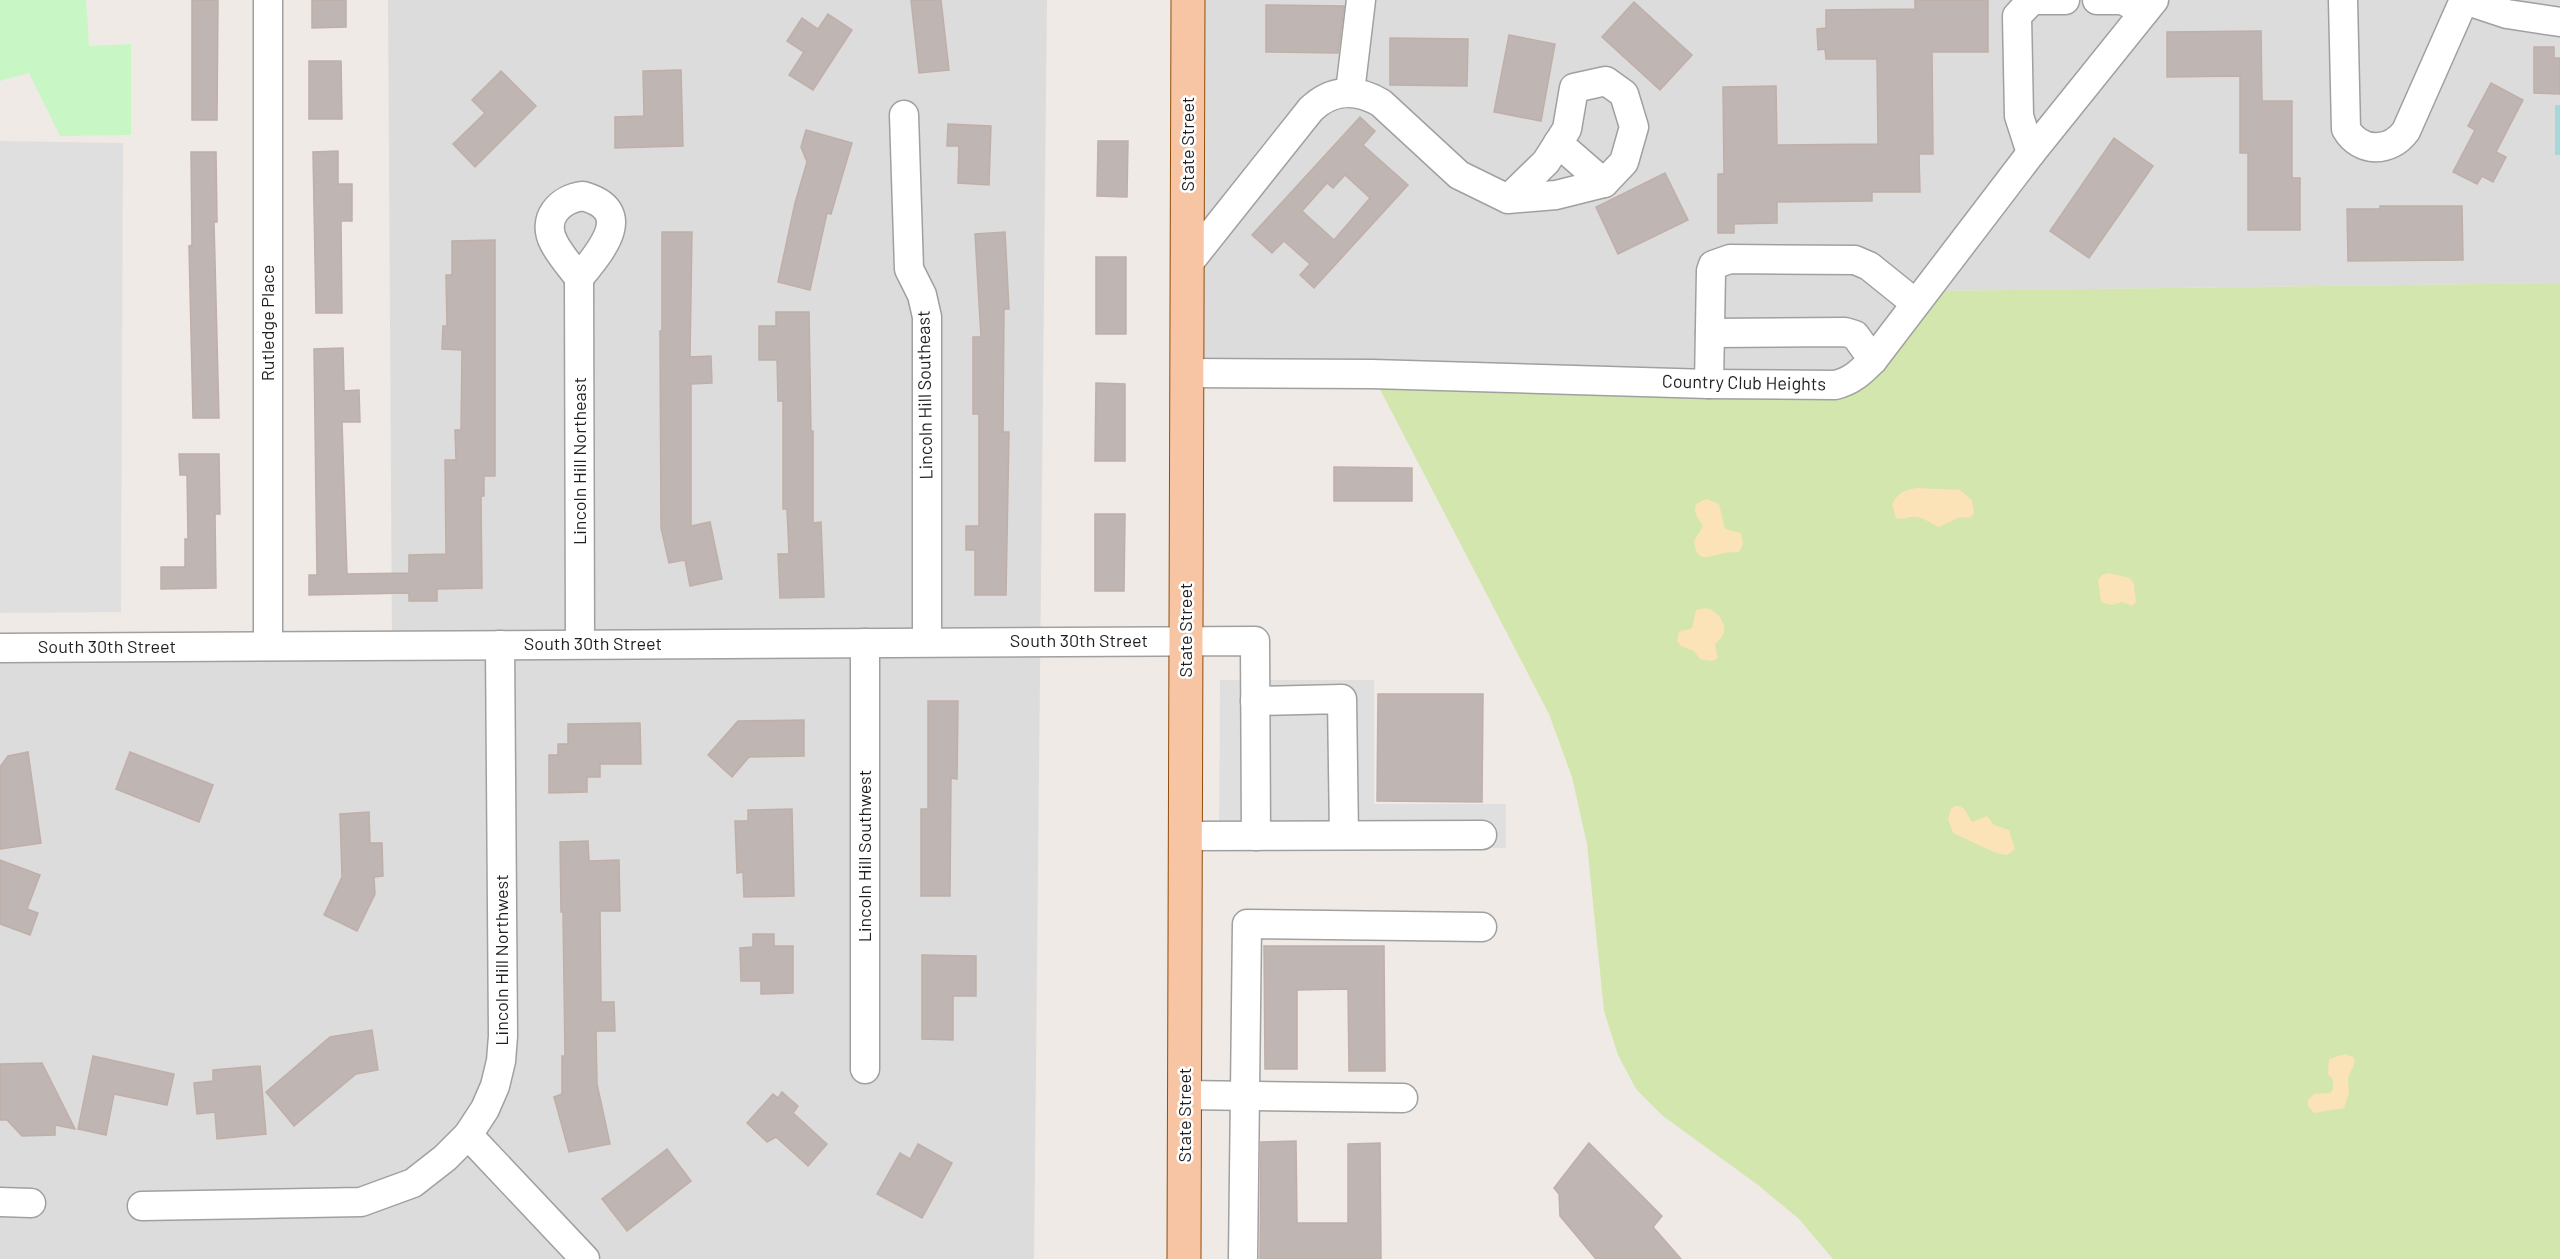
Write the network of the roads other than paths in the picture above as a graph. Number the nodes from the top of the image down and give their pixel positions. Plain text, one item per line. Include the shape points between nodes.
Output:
1 (268, 0) edge
2 (1188, 0) edge
3 (1361, 0) edge
4 (2065, 0) edge
5 (2097, 0) edge
6 (2343, 0) edge
7 (2465, 0) edge
8 (2149, 6) edge
9 (2560, 22) edge
10 (1350, 92) junction
11 (904, 115) dead end
12 (1558, 143) junction
13 (2031, 153) junction
14 (1604, 183) junction
15 (1508, 199) junction
16 (1187, 265) junction
17 (579, 278) dead end
18 (1916, 303) junction
19 (1710, 333) junction
20 (1873, 360) junction
21 (1187, 373) junction
22 (1709, 384) junction
23 (1186, 641) junction
24 (927, 642) junction
25 (865, 643) junction
26 (580, 644) junction
27 (500, 645) junction
28 (268, 646) junction
29 (0, 648) edge
30 (1255, 701) junction
31 (1344, 835) junction
32 (1482, 835) dead end
33 (1186, 836) junction
34 (1256, 836) junction
35 (1482, 927) dead end
36 (865, 1069) dead end
37 (1185, 1095) junction
38 (1245, 1095) junction
39 (1402, 1098) dead end
40 (468, 1135) junction
41 (0, 1202) edge
42 (31, 1203) dead end
43 (141, 1206) dead end
44 (585, 1259) edge
45 (1184, 1259) edge
46 (1243, 1259) edge

1 - 28 street, Rutledge Place
2 - 16 main road, State Street
3 - 10 street
4 - 13 street via 2032,0 2018,16 2019,116
5 - 8 street
6 - 7 street via 2346,129 2360,145 2372,148 2392,145 2406,131
7 - 9 street via 2507,14
8 - 13 street, Country Club Heights
10 - 15 street via 1380,103 1459,175
10 - 16 street via 1332,94 1311,109
11 - 24 street, Lincoln Hill Southeast via 909,269 922,294 927,317
12 - 14 street
12 - 14 street via 1567,129 1574,88 1606,81 1624,94 1634,127 1624,162
12 - 15 street via 1546,162
13 - 18 street, Country Club Heights
14 - 15 street via 1556,195
16 - 21 main road, State Street
17 - 26 street, Lincoln Hill Northeast
18 - 19 street via 1869,266 1855,260 1730,259 1713,265 1711,271
18 - 20 street, Country Club Heights
19 - 20 street via 1845,332 1855,335
19 - 22 street
20 - 22 street, Country Club Heights via 1856,377 1835,385
21 - 22 street, Country Club Heights
21 - 23 main road, State Street
23 - 24 street, South 30th Street
23 - 30 street, South 30th Street via 1255,641
23 - 33 main road, State Street
24 - 25 street, South 30th Street
25 - 26 street, South 30th Street
25 - 36 street, Lincoln Hill Southwest
26 - 27 street, South 30th Street
27 - 28 street, South 30th Street
27 - 40 street, Lincoln Hill Northwest via 503,1036 495,1086
28 - 29 street, South 30th Street
30 - 31 street via 1342,699
30 - 34 street
31 - 32 street
31 - 34 street
33 - 34 street
33 - 37 main road, State Street
35 - 38 street via 1247,924
37 - 38 street
37 - 45 main road, State Street
38 - 39 street
38 - 46 street
40 - 43 street, Lincoln Hill Northwest via 413,1183 361,1202
40 - 44 street
41 - 42 street

